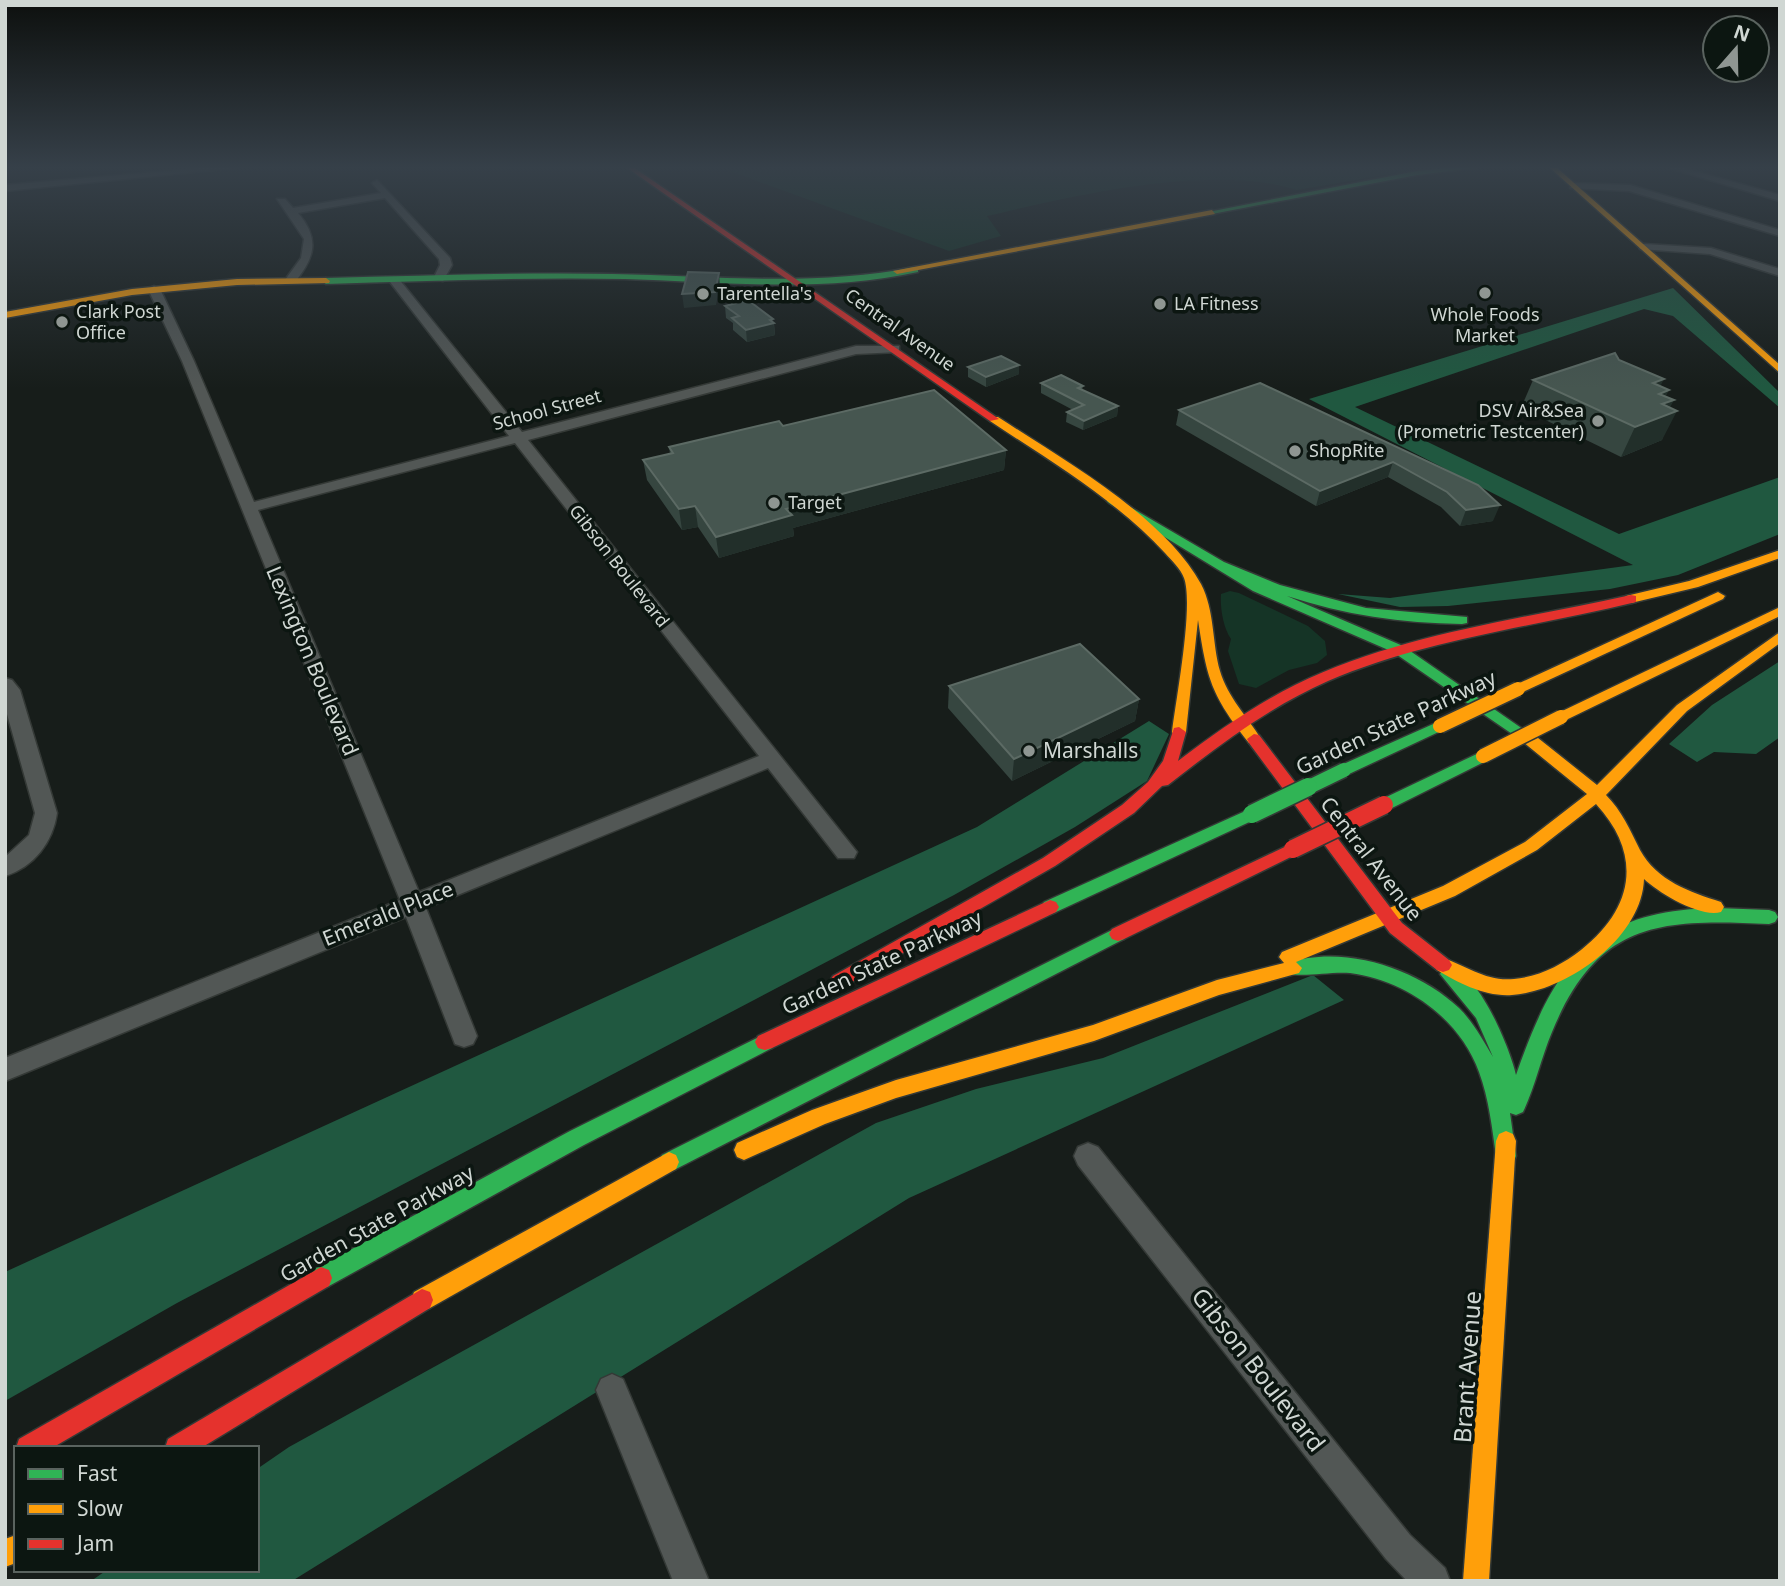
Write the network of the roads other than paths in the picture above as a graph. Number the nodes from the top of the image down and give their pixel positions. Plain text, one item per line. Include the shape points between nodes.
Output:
1 (311, 241) edge
2 (428, 241) edge
3 (736, 241) edge
4 (1065, 241) edge
5 (1637, 241) edge
6 (1644, 247) junction
7 (759, 257) junction
8 (915, 270) junction
9 (738, 271) junction
10 (1780, 272) edge
11 (603, 276) junction
12 (789, 277) junction
13 (879, 278) junction
14 (439, 279) junction
15 (291, 280) junction
16 (394, 280) junction
17 (154, 289) junction
18 (830, 304) junction
19 (5, 315) edge
20 (873, 335) junction
21 (856, 349) junction
22 (894, 349) junction
23 (1780, 370) edge
24 (519, 438) junction
25 (1113, 501) junction
26 (248, 508) junction
27 (1780, 554) edge
28 (1215, 563) junction
29 (1780, 567) edge
30 (1191, 575) junction
31 (1780, 611) edge
32 (1555, 614) junction
33 (1780, 636) edge
34 (1400, 650) junction
35 (5, 684) edge
36 (1239, 722) junction
37 (770, 759) junction
38 (1596, 795) junction
39 (1144, 796) junction
40 (1631, 848) junction
41 (846, 852) dead end
42 (5, 869) edge
43 (413, 904) junction
44 (1387, 915) junction
45 (1774, 917) edge
46 (1600, 944) junction
47 (1422, 952) junction
48 (825, 989) dead end
49 (1215, 989) junction
50 (765, 1024) dead end
51 (464, 1036) dead end
52 (5, 1070) edge
53 (732, 1156) dead end
54 (1088, 1156) dead end
55 (1506, 1156) junction
56 (635, 1200) dead end
57 (405, 1231) junction
58 (443, 1289) junction
59 (611, 1390) dead end
60 (31, 1446) edge
61 (180, 1446) edge
62 (691, 1581) edge
63 (1432, 1581) edge
64 (1476, 1581) edge

1 - 15 street via 306,263
2 - 14 street via 446,265
3 - 7 main road, Central Avenue
4 - 8 main road
5 - 6 main road
6 - 10 street via 1711,251
6 - 23 main road
7 - 9 main road via 755,264
7 - 12 main road, Central Avenue
8 - 12 main road
8 - 13 main road
9 - 11 main road
9 - 12 main road
11 - 12 main road
11 - 14 main road
12 - 13 main road
12 - 18 main road, Central Avenue
13 - 18 main road via 842,290
14 - 16 main road
15 - 16 main road
15 - 17 main road
16 - 24 street, Gibson Boulevard
17 - 19 main road
17 - 26 street, Lexington Boulevard
18 - 20 main road, Central Avenue
20 - 21 street, School Street
20 - 22 main road, Central Avenue
21 - 22 street, School Street
21 - 24 street, School Street
22 - 25 main road, Central Avenue
24 - 26 street, School Street
24 - 37 street, Gibson Boulevard
25 - 28 main road, Central Avenue
25 - 30 main road, Central Avenue via 1146,526
26 - 43 street, Lexington Boulevard
27 - 32 main road via 1662,593
28 - 32 main road via 1291,595 1383,617 1452,620
28 - 34 main road, Central Avenue via 1279,598
29 - 57 main road, Garden State Parkway, bridge via 770,1039
30 - 36 main road, Central Avenue via 1203,606 1213,672
30 - 39 main road via 1194,601 1178,737 1166,769
31 - 58 main road, bridge via 778,1105
32 - 34 main road
33 - 38 main road via 1670,717
34 - 36 main road via 1323,678
34 - 38 main road, Central Avenue via 1555,758
35 - 42 street via 46,813 37,843
36 - 39 main road
36 - 44 main road, Central Avenue
37 - 41 street, Gibson Boulevard
37 - 43 street, Emerald Place
38 - 40 main road, Central Avenue
38 - 44 main road via 1489,872
39 - 48 main road via 1049,862
40 - 45 main road via 1649,877 1675,895
40 - 46 main road, Central Avenue via 1634,891
43 - 51 street, Lexington Boulevard
43 - 52 street, Emerald Place
44 - 47 main road, Central Avenue
44 - 49 main road
45 - 46 main road via 1655,920 1622,930
46 - 47 main road, Central Avenue via 1548,980 1513,987 1466,976
46 - 55 main road, Brant Avenue via 1565,990 1533,1051 1518,1095
47 - 55 main road, Brant Avenue via 1472,995 1495,1029 1506,1070
49 - 53 main road via 1102,1031 873,1097
49 - 55 main road via 1286,969 1347,963 1418,986 1462,1022 1482,1052 1497,1099
50 - 57 main road
54 - 63 street, Gibson Boulevard via 1398,1547
55 - 64 main road, Brant Avenue
56 - 58 main road
57 - 60 main road, Garden State Parkway
58 - 61 main road
59 - 62 street

